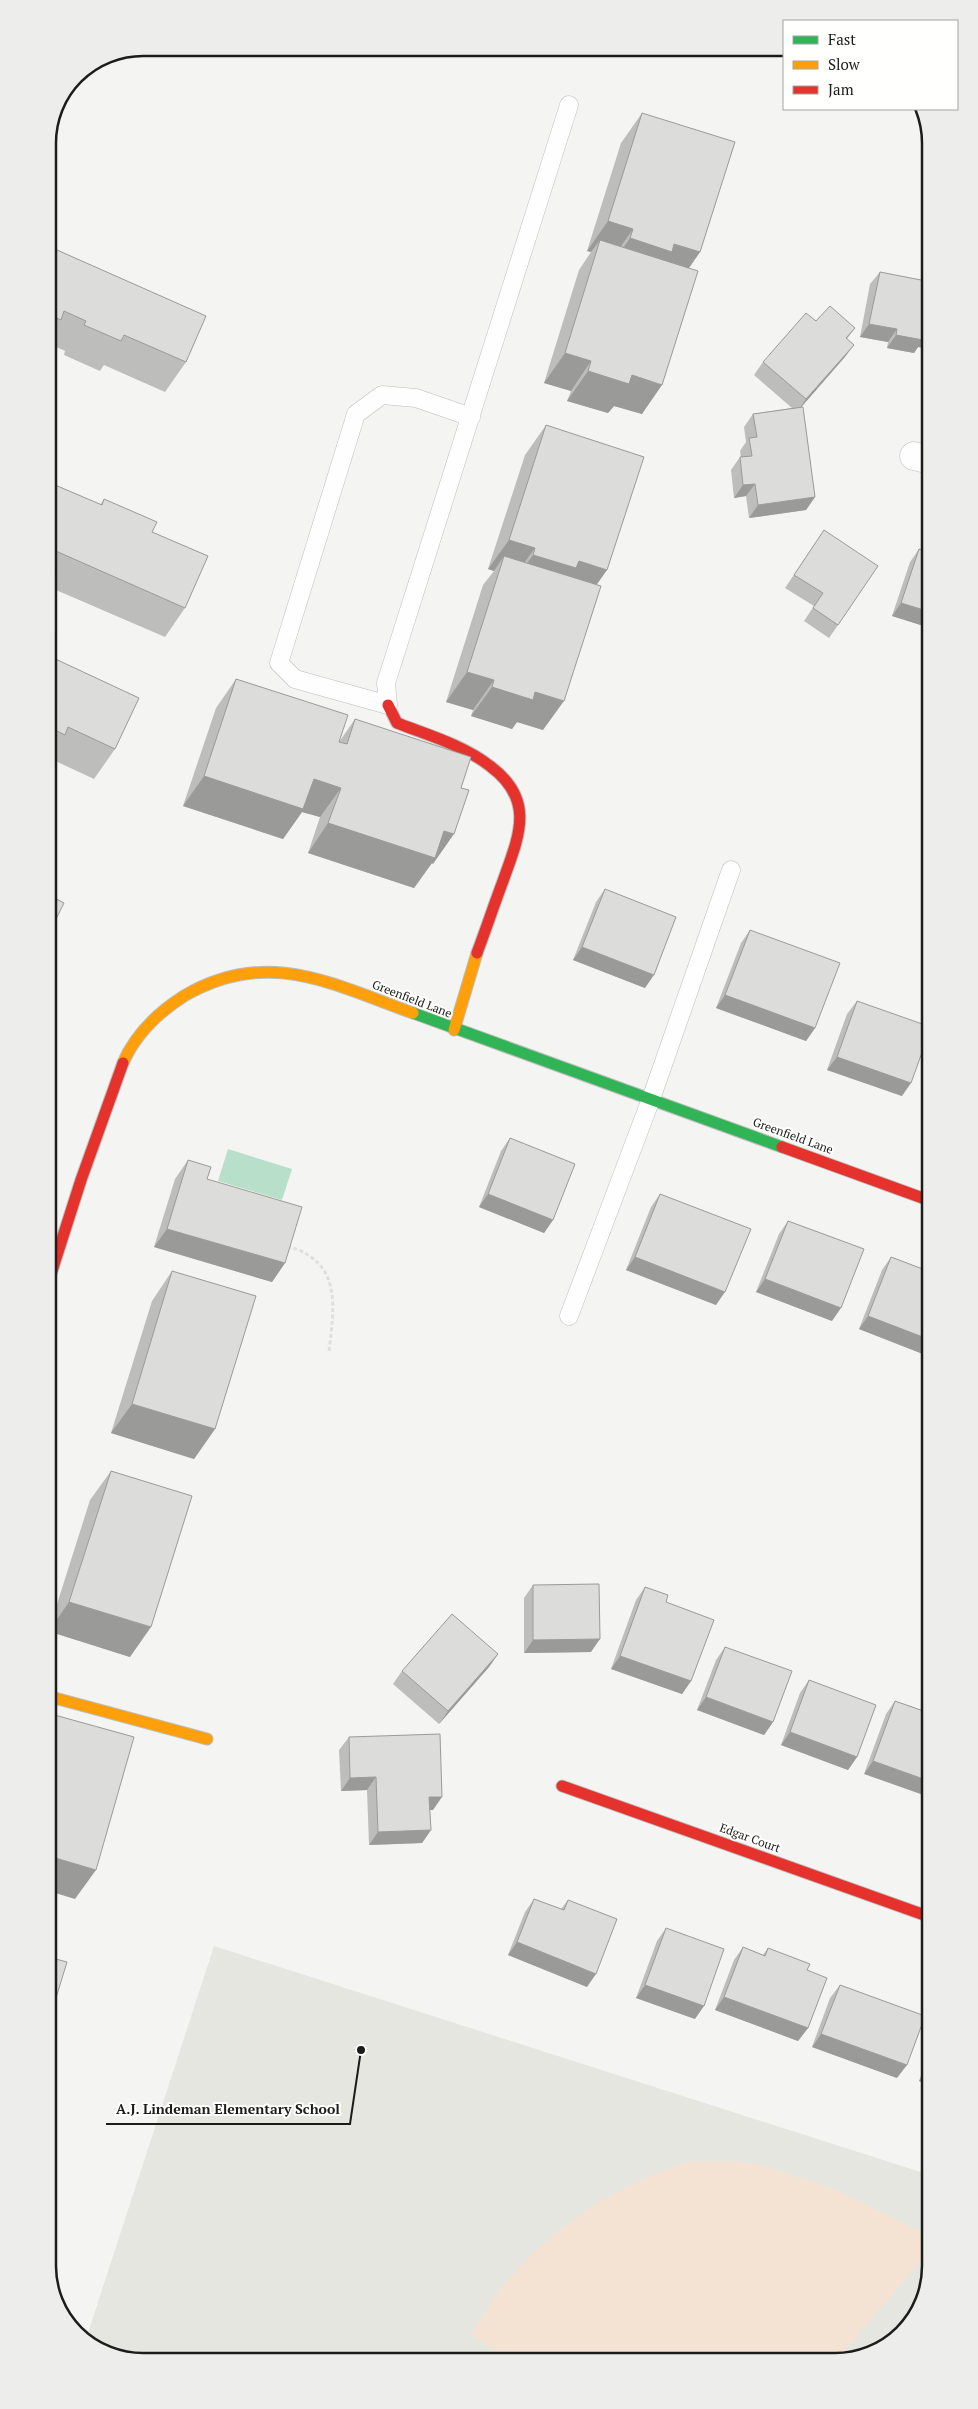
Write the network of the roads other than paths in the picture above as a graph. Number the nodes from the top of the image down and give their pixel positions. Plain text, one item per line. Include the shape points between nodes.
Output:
1 (569, 105) dead end
2 (471, 417) junction
3 (388, 705) junction
4 (731, 870) dead end
5 (454, 1030) junction
6 (651, 1099) junction
7 (922, 1198) edge
8 (56, 1259) edge
9 (569, 1316) dead end
10 (56, 1698) edge
11 (207, 1739) dead end
12 (562, 1786) dead end
13 (922, 1914) edge

1 - 2 lane
2 - 3 lane via 386,683
2 - 3 lane via 416,398 382,395 356,414 279,663 295,679
3 - 5 street via 397,723 475,756 497,770 512,786 520,809 520,833 468,980
4 - 6 lane
5 - 6 street, Greenfield Lane
5 - 8 street, Greenfield Lane via 324,981 286,972 254,972 223,978 177,1000 153,1018 128,1052 84,1168
6 - 7 street, Greenfield Lane
6 - 9 lane
10 - 11 street
12 - 13 street, Edgar Court

